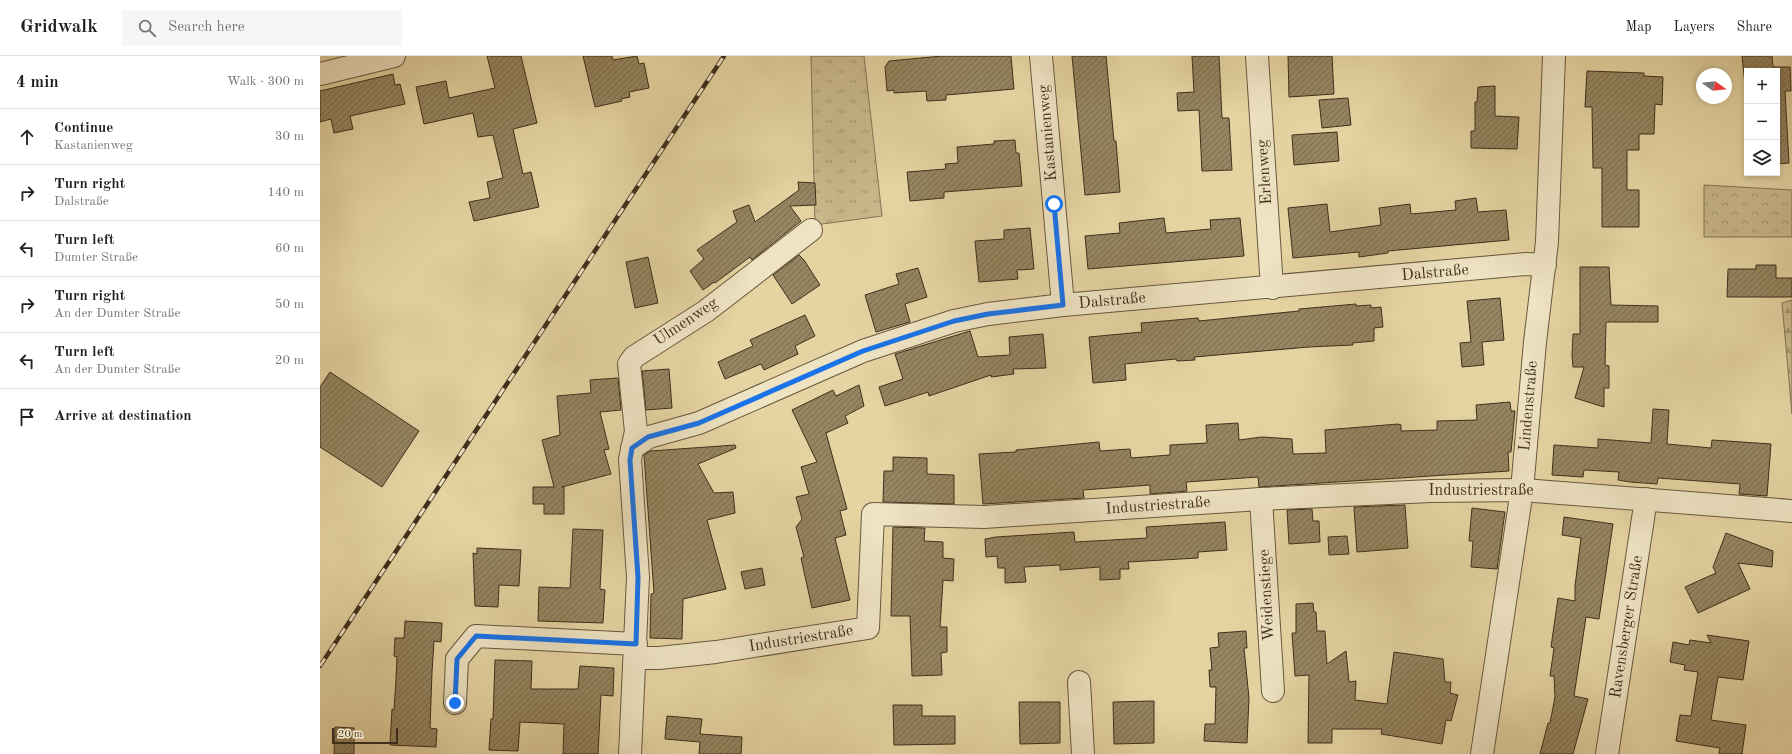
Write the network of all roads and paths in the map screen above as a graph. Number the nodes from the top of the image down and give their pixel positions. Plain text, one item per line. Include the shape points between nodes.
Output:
1 (394, 56) edge
2 (1041, 56) edge
3 (1257, 56) edge
4 (1554, 56) edge
5 (320, 74) edge
6 (811, 230) dead end
7 (1545, 265) junction
8 (1272, 288) junction
9 (1063, 305) junction
10 (632, 448) junction
11 (1522, 490) junction
12 (1261, 499) junction
13 (1646, 499) junction
14 (1792, 511) edge
15 (635, 651) junction
16 (1079, 682) dead end
17 (1273, 691) dead end
18 (455, 703) dead end
19 (630, 754) edge
20 (1083, 754) edge
21 (1482, 754) edge
22 (1607, 754) edge

1 - 5 street
2 - 9 street, Kastanienweg
3 - 8 street, Erlenweg
4 - 7 street, Lindenstraße via 1548,242
6 - 10 street, Ulmenweg via 706,311 634,357 629,364 636,431
7 - 8 street, Dalstraße via 1519,265
7 - 11 street, Lindenstraße via 1535,342
8 - 9 street, Dalstraße
9 - 10 street, Dalstraße via 954,321 878,346 699,423 648,437
10 - 15 street, Ulmenweg via 630,460 638,577
11 - 12 street, Industriestraße via 1431,491
11 - 13 street, Industriestraße
11 - 21 street, Lindenstraße
12 - 15 street, Industriestraße via 984,517 873,514 868,628 716,652 659,658
12 - 17 street, Weidenstiege
13 - 14 street, Industriestraße
13 - 22 street, Ravensberger Straße
15 - 18 street via 476,636 457,659
15 - 19 street, Ulmenweg
16 - 20 street

